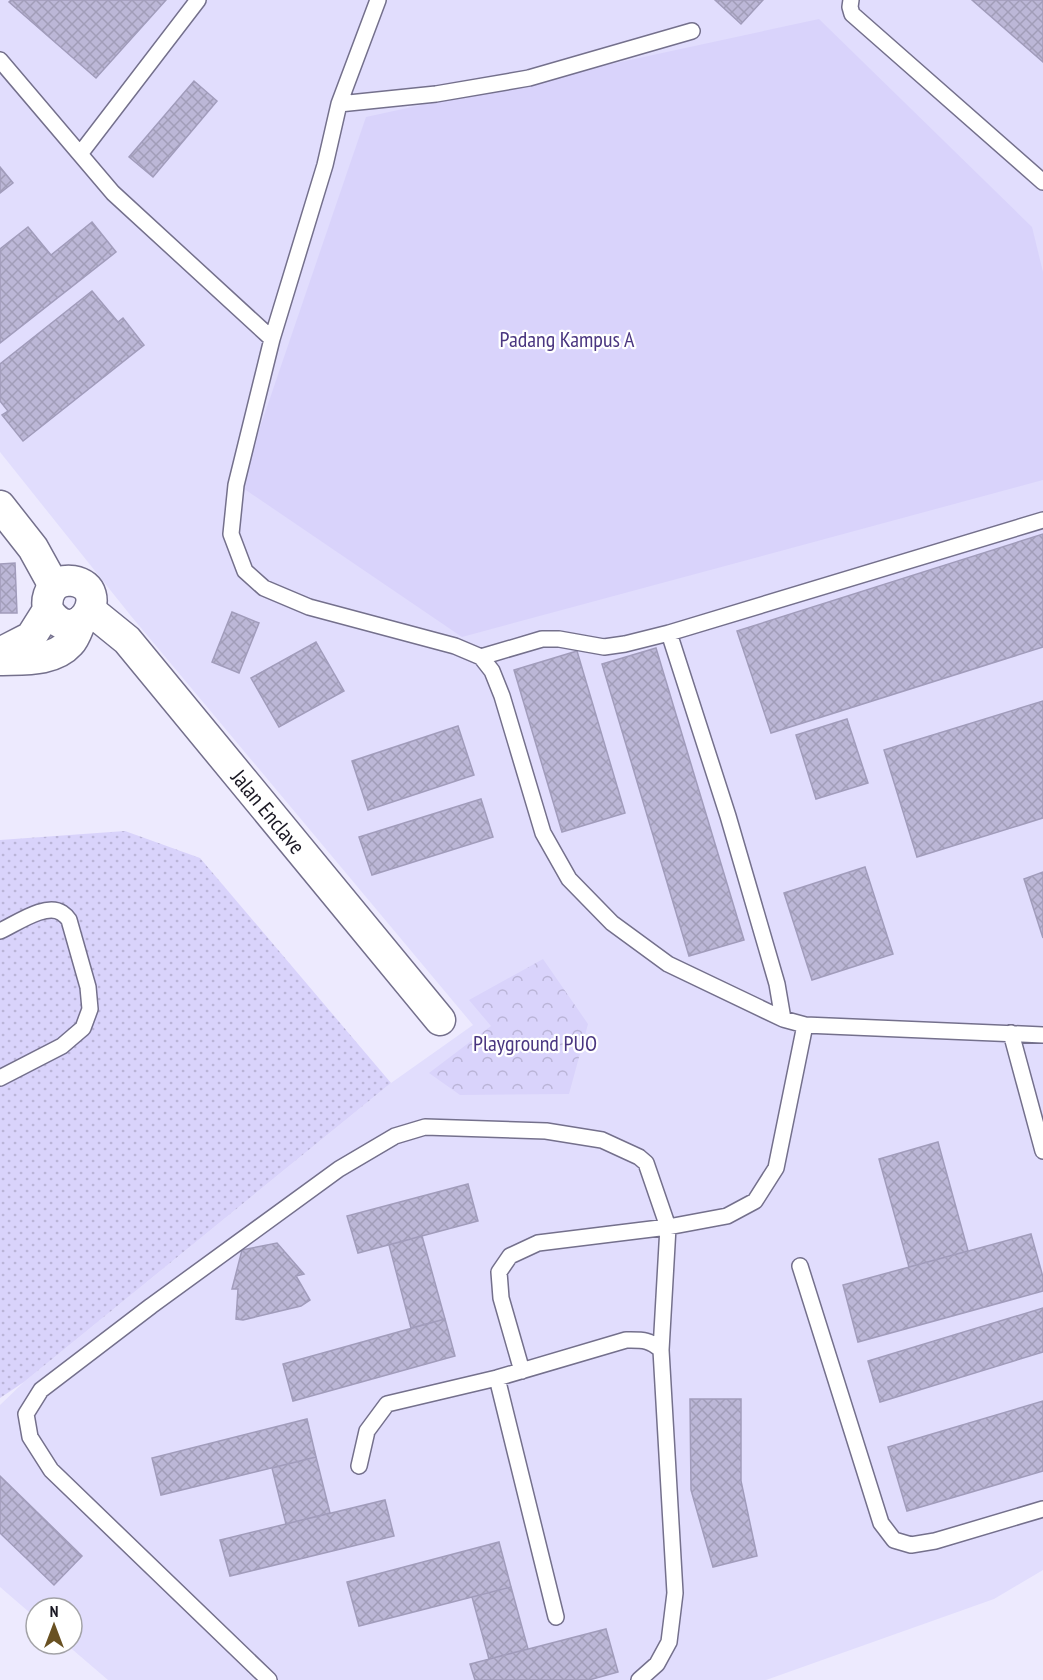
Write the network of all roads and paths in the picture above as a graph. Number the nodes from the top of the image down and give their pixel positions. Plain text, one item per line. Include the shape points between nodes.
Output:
1 (198, 0) edge
2 (378, 0) edge
3 (851, 0) edge
4 (692, 31) dead end
5 (0, 60) edge
6 (339, 104) junction
7 (80, 154) junction
8 (1043, 182) edge
9 (272, 339) junction
10 (0, 506) edge
11 (1043, 520) edge
12 (51, 598) junction
13 (86, 616) junction
14 (669, 633) junction
15 (0, 653) edge
16 (481, 657) junction
17 (0, 660) edge
18 (0, 931) edge
19 (783, 1019) junction
20 (440, 1020) dead end
21 (805, 1025) junction
22 (1011, 1033) junction
23 (1043, 1035) edge
24 (0, 1078) edge
25 (1043, 1151) edge
26 (668, 1227) junction
27 (800, 1266) dead end
28 (661, 1350) junction
29 (522, 1371) junction
30 (497, 1378) junction
31 (359, 1466) dead end
32 (1043, 1509) edge
33 (556, 1617) dead end
34 (269, 1680) edge
35 (639, 1680) edge

1 - 7 lane
2 - 6 lane
3 - 8 lane via 852,14
4 - 6 lane via 529,78 436,94
5 - 7 lane
6 - 9 lane via 325,165
7 - 9 lane via 113,193
9 - 16 lane via 236,485 231,534 245,571 264,588 309,607 455,646
10 - 12 street via 33,548
11 - 14 lane
12 - 13 street via 53,618 60,623 67,625
12 - 13 street via 61,581 78,582 85,586 92,601
12 - 15 street via 31,637
13 - 17 street via 70,643 56,654
13 - 20 street, Jalan Enclave via 128,640
14 - 16 lane via 604,647 542,639
14 - 19 lane via 728,816 777,984
16 - 19 lane via 492,671 502,696 543,833 568,879 612,923 668,964
18 - 24 lane via 48,909 61,912 69,920 88,987 90,1009 83,1028 62,1046
19 - 21 lane
21 - 22 lane
21 - 26 lane via 776,1168 755,1201 727,1216
22 - 23 lane
22 - 25 lane
26 - 28 lane
26 - 29 lane via 538,1243 510,1256 499,1272 501,1298
26 - 34 lane via 646,1163 602,1140 546,1131 425,1127 395,1136 339,1170 42,1390 26,1414 30,1437 51,1470
27 - 32 lane via 881,1523 894,1540 911,1545 935,1541
28 - 29 lane via 653,1343 626,1340
28 - 35 lane via 675,1593 669,1642 657,1664
29 - 30 lane
30 - 31 lane via 387,1404 368,1431
30 - 33 lane

